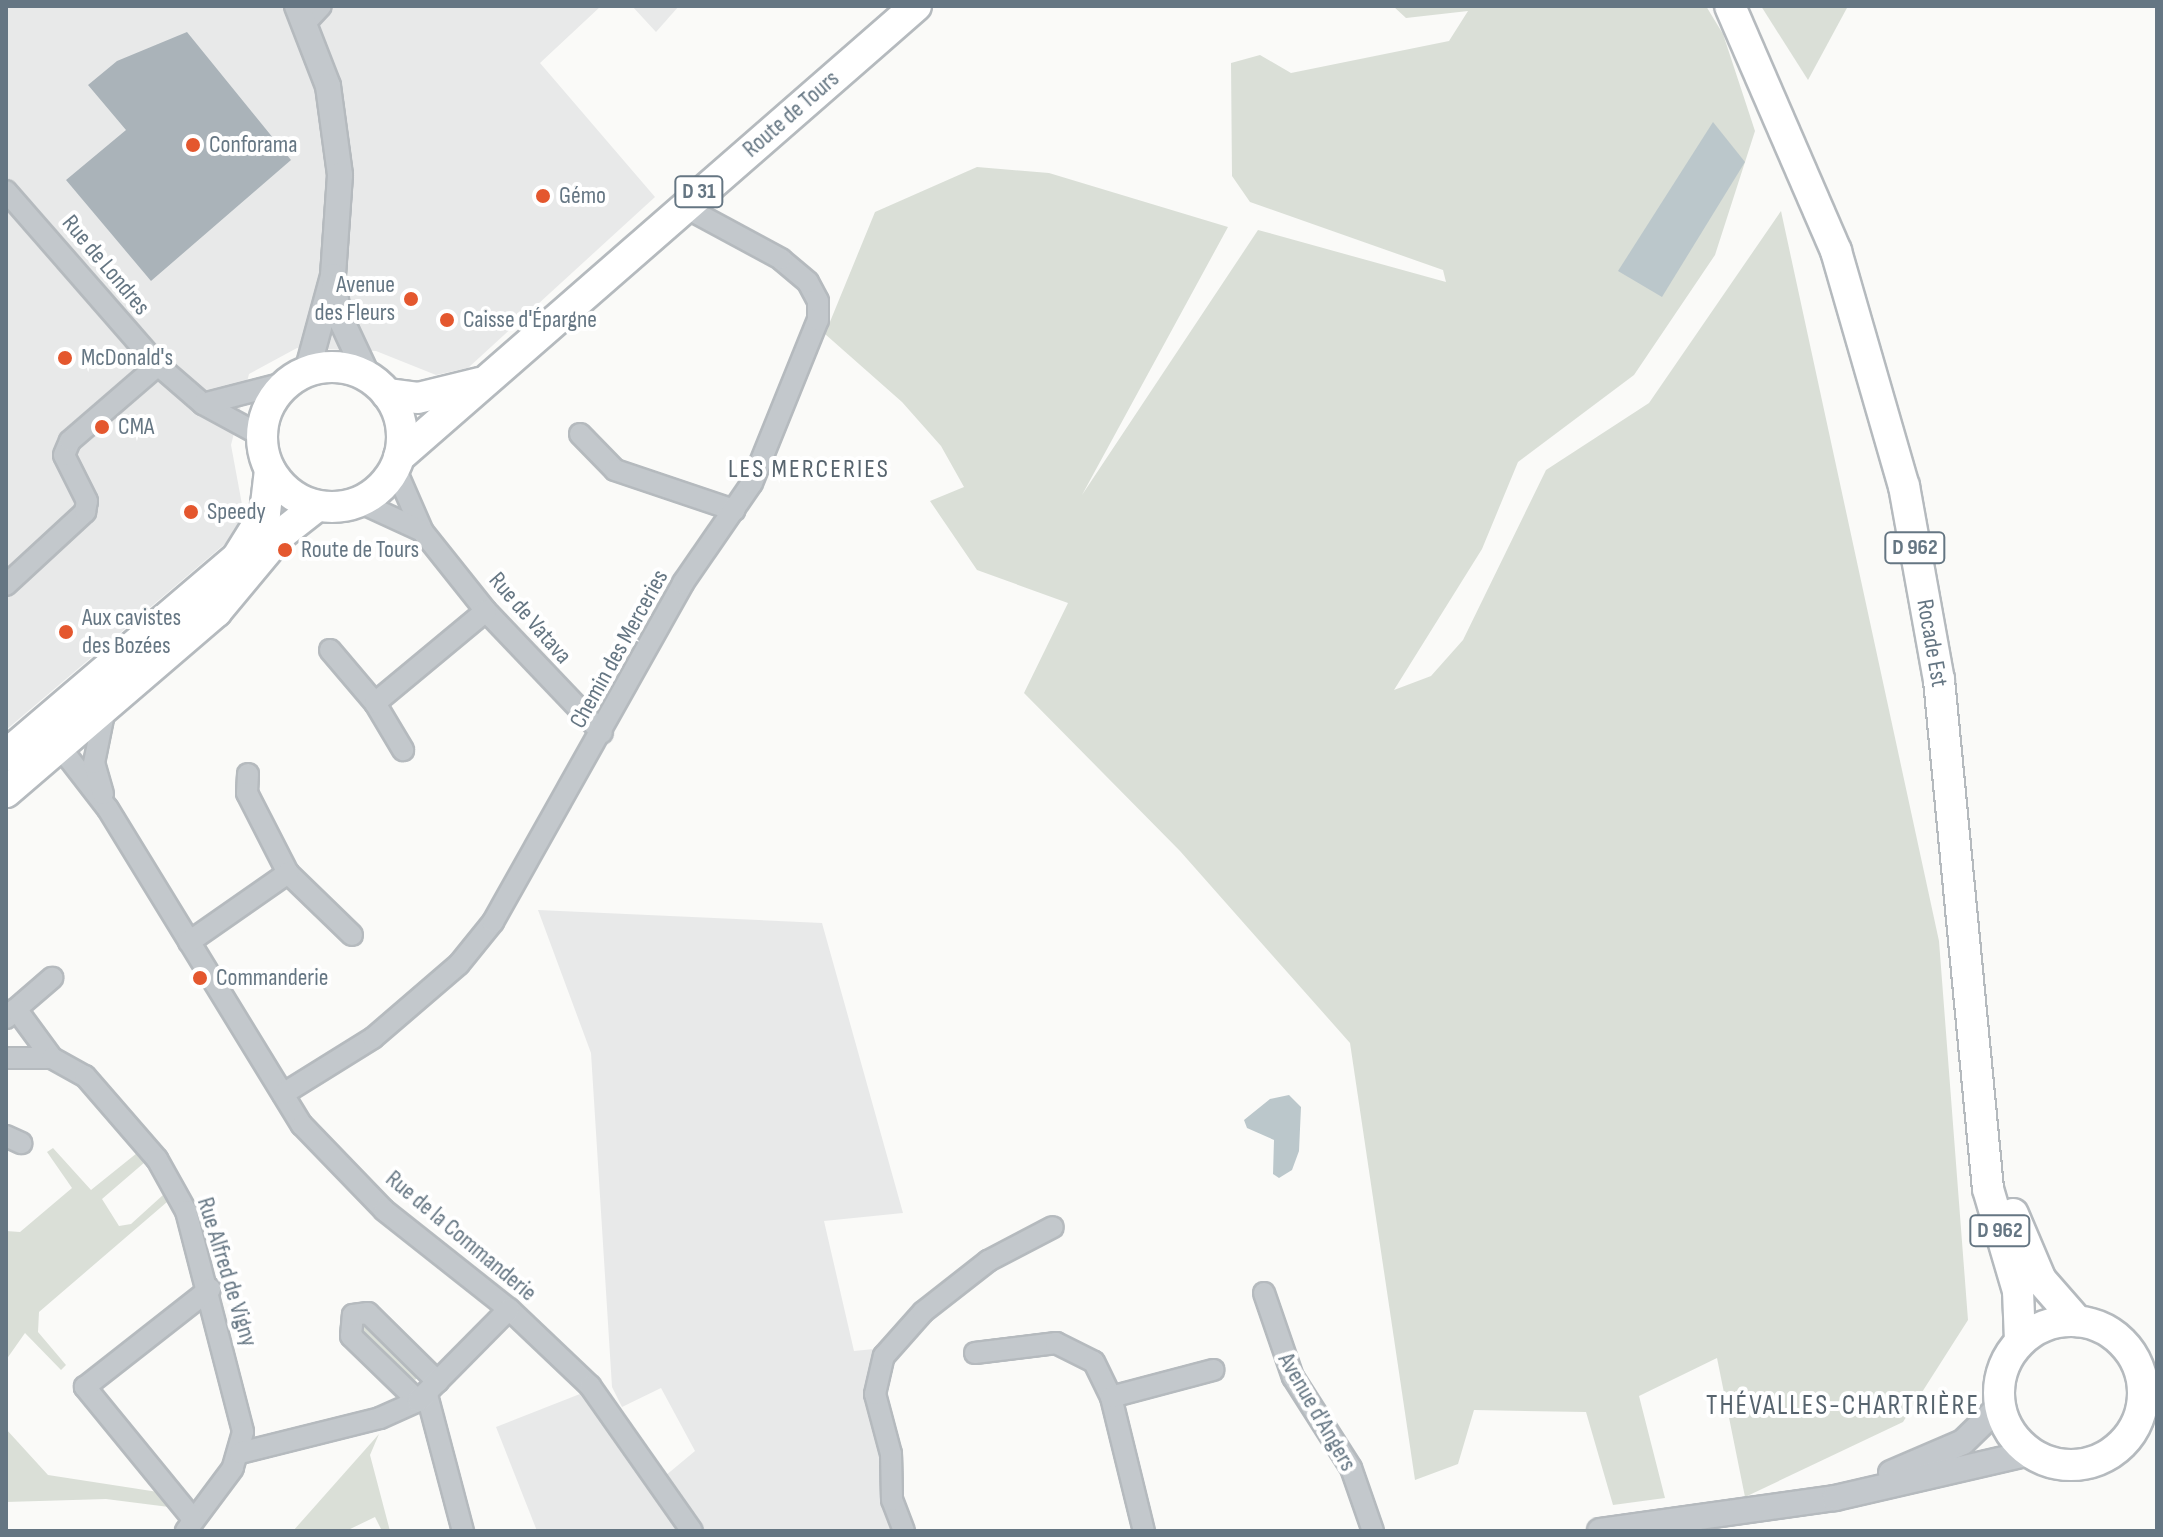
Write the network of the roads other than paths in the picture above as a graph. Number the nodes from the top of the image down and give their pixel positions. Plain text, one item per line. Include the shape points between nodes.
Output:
1 (916, 6) edge
2 (1730, 6) edge
3 (308, 12) edge
4 (6, 191) edge
5 (683, 206) junction
6 (333, 276) junction
7 (158, 365) junction
8 (297, 377) junction
9 (486, 382) junction
10 (377, 386) junction
11 (203, 404) junction
12 (580, 434) dead end
13 (262, 436) junction
14 (397, 462) junction
15 (270, 470) junction
16 (359, 502) junction
17 (317, 506) junction
18 (734, 510) junction
19 (423, 532) junction
20 (6, 585) edge
21 (486, 611) junction
22 (177, 613) junction
23 (330, 650) dead end
24 (375, 703) junction
25 (106, 707) junction
26 (602, 733) junction
27 (60, 747) junction
28 (403, 750) dead end
29 (6, 755) edge
30 (248, 774) dead end
31 (6, 792) edge
32 (108, 809) junction
33 (288, 873) junction
34 (352, 935) dead end
35 (189, 942) junction
36 (52, 978) dead end
37 (11, 1014) edge
38 (6, 1058) edge
39 (52, 1058) junction
40 (283, 1094) junction
41 (1979, 1120) junction
42 (1053, 1227) dead end
43 (210, 1289) junction
44 (1264, 1293) dead end
45 (509, 1309) junction
46 (2077, 1321) junction
47 (2020, 1341) junction
48 (975, 1353) dead end
49 (1213, 1370) dead end
50 (2149, 1379) edge
51 (428, 1393) junction
52 (1111, 1397) junction
53 (2000, 1406) junction
54 (2157, 1439) edge
55 (2122, 1444) junction
56 (240, 1453) junction
57 (2030, 1453) junction
58 (1835, 1498) junction
59 (190, 1525) edge
60 (463, 1531) edge
61 (692, 1531) edge
62 (904, 1531) edge
63 (1144, 1531) edge
64 (1373, 1531) edge
65 (1600, 1531) edge

1 - 5 main road, Route de Tours / D 31
2 - 41 main road, Rocade Est / D 962 via 1836,251 1904,486 1939,680
3 - 6 street via 338,134
4 - 7 street, Rue de Londres
5 - 9 main road, Route de Tours / D 31
5 - 18 street, Chemin des Merceries via 781,259 808,282 818,301 818,320 752,483
6 - 8 street
6 - 10 street via 338,313
7 - 11 street, Rue de Londres
7 - 20 street via 70,441 64,455 87,501 85,512
8 - 10 main road via 338,368
8 - 11 street
8 - 13 main road via 270,406
9 - 10 main road, Route de Tours / D 31 via 418,398
9 - 14 main road, Route de Tours / D 31
10 - 14 main road via 400,422
11 - 13 street, Rue de Londres
12 - 18 street via 615,470
13 - 15 main road
14 - 16 main road
14 - 19 street, Rue de Vatava
15 - 17 main road via 290,493
15 - 22 main road via 265,513 237,558
16 - 17 main road
16 - 19 street, Rue de Vatava
17 - 25 main road via 280,535 216,612
18 - 26 street, Chemin des Merceries via 683,583
19 - 21 street, Rue de Vatava
21 - 24 street
21 - 26 street, Rue de Vatava
22 - 27 street via 78,706
22 - 29 main road
23 - 24 street
24 - 28 street
25 - 27 main road
25 - 32 street, Rue de la Commanderie via 94,763
26 - 40 street, Chemin des Merceries via 493,922 459,964 373,1038
27 - 31 main road
27 - 32 street, Rue de la Commanderie
30 - 33 street via 247,793
32 - 35 street, Rue de la Commanderie
33 - 34 street
33 - 35 street
35 - 40 street, Rue de la Commanderie
36 - 37 street
37 - 39 street
38 - 39 street, Rue Alfred de Vigny
39 - 43 street, Rue Alfred de Vigny via 85,1076 157,1159 186,1211
40 - 45 street, Rue de la Commanderie via 302,1125 384,1210
41 - 46 main road, Rocade Est / D 962 via 2041,1280
41 - 47 main road, Rocade Est / D 962 via 1988,1189 2018,1291
42 - 62 street via 988,1261 923,1312 884,1356 875,1394 891,1454 892,1500
43 - 56 street, Rue Alfred de Vigny via 243,1432
43 - 59 street via 85,1387
44 - 64 street, Avenue d'Angers via 1293,1377 1351,1468
45 - 51 street
45 - 61 street, Rue de la Commanderie via 590,1386
46 - 47 main road via 2046,1325
46 - 50 main road via 2124,1344
47 - 53 main road via 2002,1371
48 - 52 street via 1056,1343 1078,1348 1094,1362
49 - 52 street
50 - 55 main road via 2141,1412
51 - 56 street via 380,1418
51 - 60 street
52 - 63 street
53 - 57 main road via 2010,1433
53 - 58 street via 1963,1442
54 - 55 main road
55 - 57 main road via 2107,1456 2067,1466
56 - 59 street
57 - 58 street
58 - 65 street

